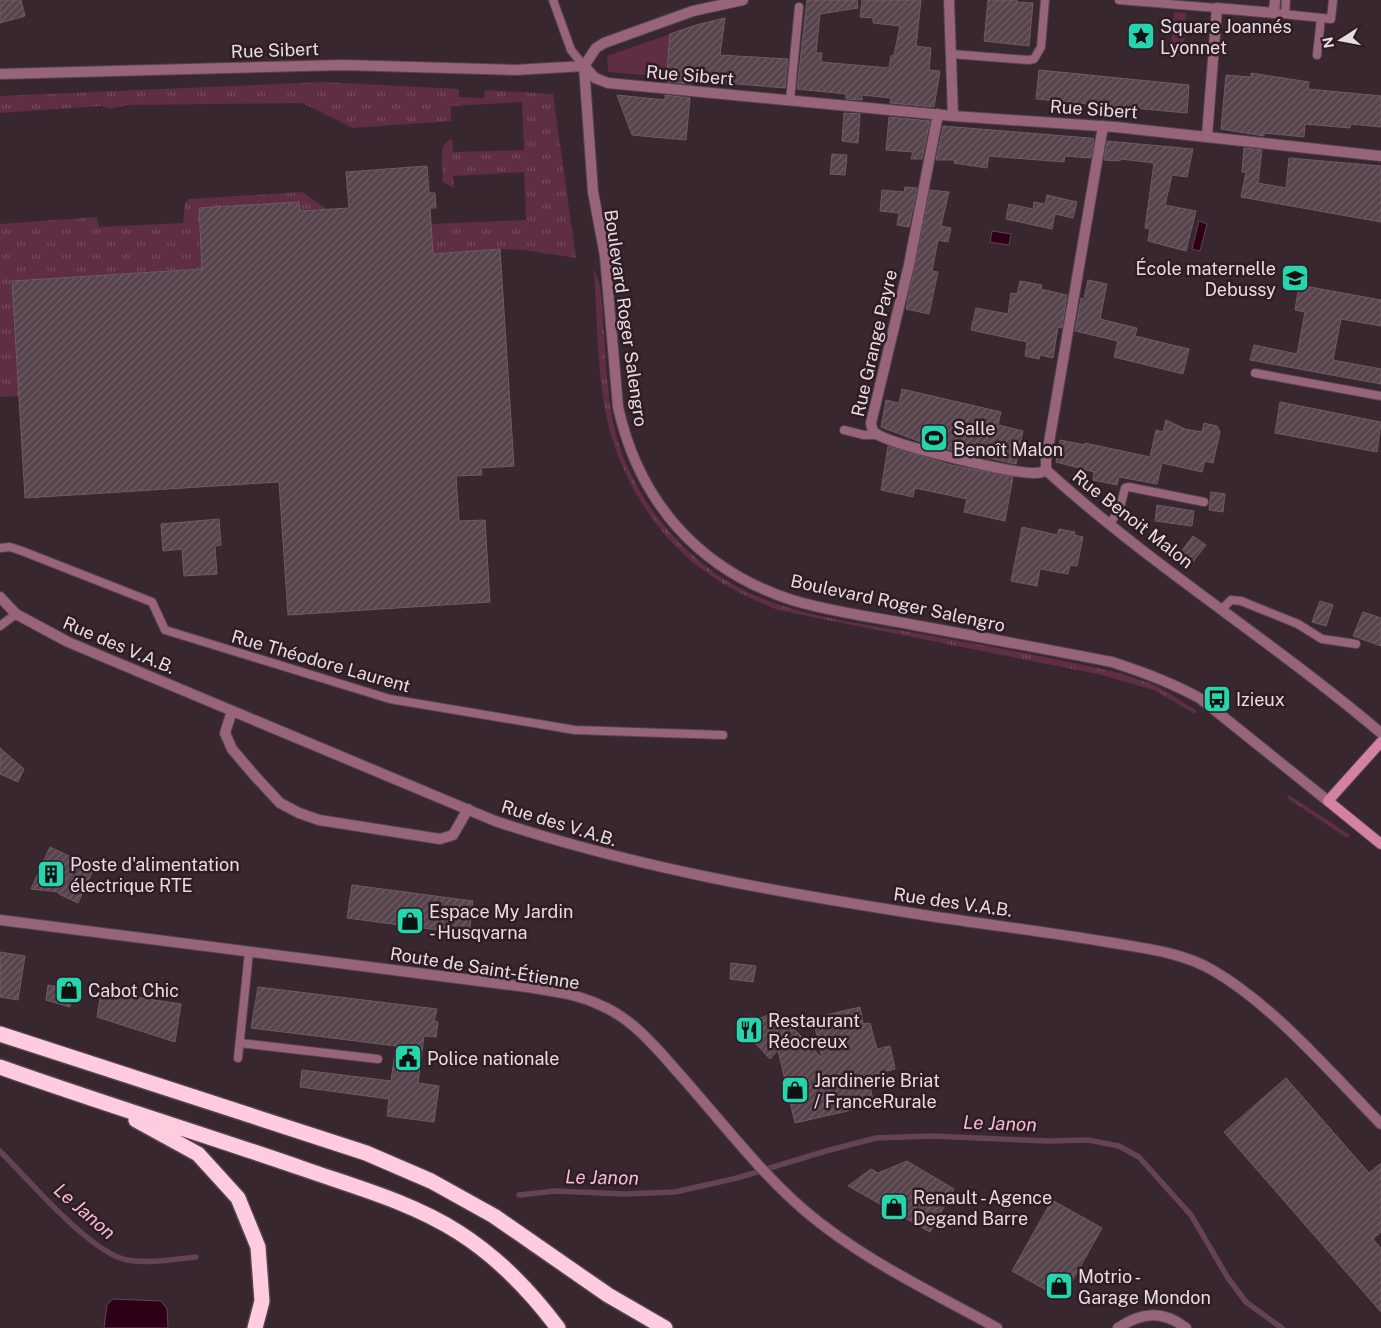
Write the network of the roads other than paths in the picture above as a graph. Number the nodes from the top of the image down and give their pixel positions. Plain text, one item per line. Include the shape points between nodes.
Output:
1 (553, 0) edge
2 (744, 0) edge
3 (949, 0) edge
4 (1045, 0) edge
5 (1119, 0) edge
6 (1275, 0) edge
7 (1286, 0) edge
8 (1333, 0) edge
9 (799, 7) dead end
10 (1217, 8) junction
11 (1274, 13) junction
12 (1285, 14) junction
13 (1321, 18) junction
14 (951, 54) junction
15 (1317, 55) dead end
16 (584, 66) junction
17 (0, 74) edge
18 (790, 100) junction
19 (938, 114) junction
20 (954, 116) junction
21 (1102, 126) junction
22 (1207, 136) junction
23 (1381, 156) edge
24 (1255, 372) dead end
25 (1381, 396) edge
26 (844, 430) dead end
27 (877, 435) junction
28 (1046, 470) junction
29 (1204, 502) dead end
30 (1110, 523) junction
31 (0, 548) edge
32 (0, 597) edge
33 (1222, 609) junction
34 (16, 614) junction
35 (0, 626) edge
36 (1356, 644) dead end
37 (232, 712) junction
38 (1381, 733) edge
39 (723, 734) dead end
40 (1381, 742) edge
41 (1328, 801) junction
42 (468, 809) junction
43 (1381, 844) edge
44 (0, 920) edge
45 (249, 952) junction
46 (0, 1034) edge
47 (240, 1043) junction
48 (238, 1058) dead end
49 (378, 1059) dead end
50 (0, 1067) edge
51 (111, 1106) junction
52 (1381, 1124) edge
53 (255, 1328) edge
54 (558, 1328) edge
55 (665, 1328) edge
56 (998, 1328) edge
57 (1118, 1328) edge
58 (1186, 1328) edge

1 - 16 lane via 571,50
2 - 16 street via 694,11 604,43 596,48
3 - 14 street
4 - 14 lane via 1041,48 1034,58
5 - 10 lane
6 - 11 street
7 - 12 lane
8 - 13 lane via 1331,19
9 - 18 lane
10 - 11 street
10 - 22 street
11 - 12 lane
12 - 13 lane
13 - 15 lane
14 - 20 street
16 - 17 street, Rue Sibert via 522,70 343,65
16 - 18 street, Rue Sibert via 595,78 608,83
16 - 41 street, Boulevard Roger Salengro via 592,192 605,256 622,422 646,485 693,544 742,579 793,600 1112,662 1148,674 1201,699
18 - 19 street, Rue Sibert
19 - 20 street, Rue Sibert
19 - 27 street, Rue Grange Payre via 909,265 871,423
20 - 21 street, Rue Sibert
21 - 22 street, Rue Sibert
21 - 28 street, Rue Benoit Malon
22 - 23 street, Rue Sibert
24 - 25 lane
26 - 27 lane
27 - 28 street, Rue Grange Payre via 910,447 980,463 1034,473
28 - 30 street, Rue Benoit Malon
29 - 30 lane via 1129,486 1125,488 1119,511
30 - 33 street, Rue Benoit Malon
31 - 39 lane, Rue Théodore Laurent via 22,550 152,602 165,630 390,699 575,730
32 - 34 street, Rue des V.A.B.
33 - 36 lane via 1231,600 1241,601 1298,624 1322,639
33 - 38 street, Rue Benoit Malon
34 - 35 lane
34 - 37 street, Rue des V.A.B. via 68,642
37 - 42 street, Rue des V.A.B.
37 - 42 street via 225,733 232,749 280,803 299,813 319,820 440,839 453,835
40 - 41 main road
41 - 43 main road
42 - 52 street, Rue des V.A.B. via 495,821 623,860 735,883 1178,956 1212,969 1247,993
44 - 45 street, Route de Saint-Étienne
45 - 47 lane
45 - 56 street, Route de Saint-Étienne via 527,987 601,1005 628,1021 658,1050 804,1210 870,1258
46 - 55 highway via 366,1154 431,1181 494,1216 608,1295
47 - 48 lane
47 - 49 lane
50 - 51 highway
51 - 53 highway via 198,1154 238,1198 258,1247 262,1301
51 - 54 highway via 206,1135 420,1212 458,1232 516,1278
57 - 58 street via 1130,1320 1151,1314 1164,1316

